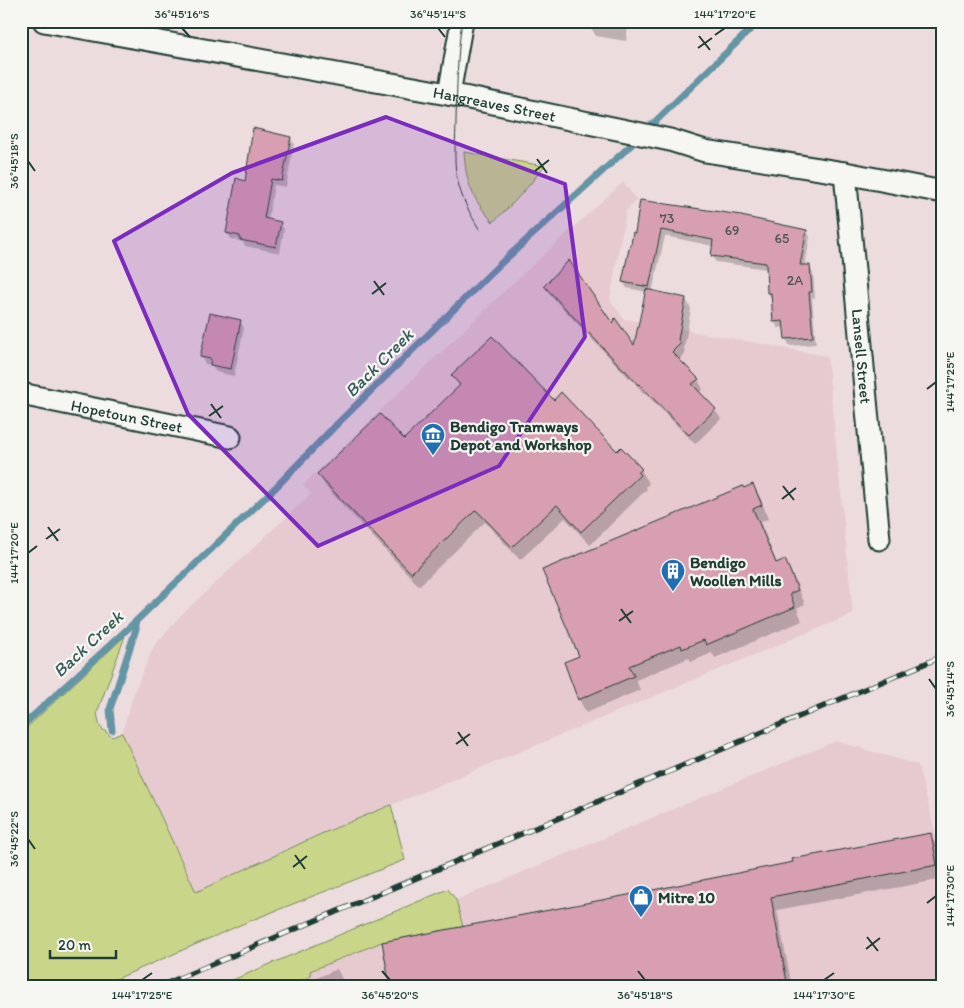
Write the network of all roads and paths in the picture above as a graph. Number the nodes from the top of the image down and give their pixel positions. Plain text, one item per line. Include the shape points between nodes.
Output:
1 (44, 21) edge
2 (462, 21) edge
3 (449, 94) junction
4 (845, 173) junction
5 (943, 192) edge
6 (21, 394) edge
7 (230, 437) dead end
8 (879, 539) dead end

1 - 3 street, Hargreaves Street
2 - 3 street
3 - 4 street, Hargreaves Street via 670,140 705,151
4 - 5 street, Hargreaves Street
4 - 8 street, Lansell Street
6 - 7 street, Hopetoun Street

